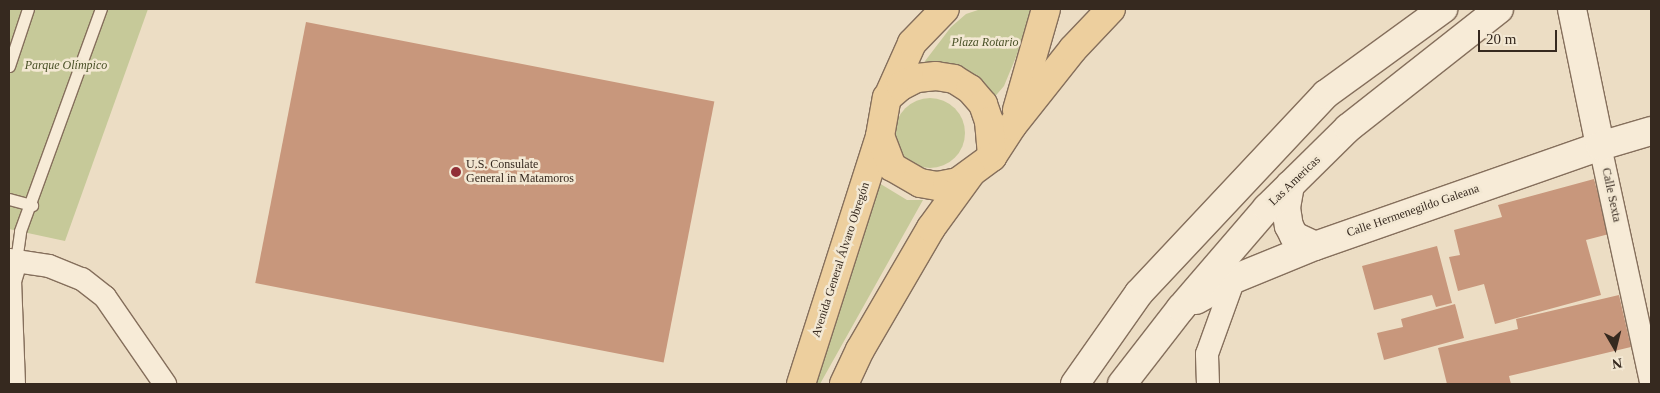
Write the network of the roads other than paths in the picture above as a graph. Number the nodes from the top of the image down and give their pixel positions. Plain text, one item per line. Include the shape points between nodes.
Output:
1 (28, 9) edge
2 (101, 9) edge
3 (922, 9) edge
4 (944, 9) edge
5 (1046, 9) edge
6 (1111, 9) edge
7 (1443, 9) edge
8 (1500, 9) edge
9 (1572, 9) edge
10 (912, 43) junction
11 (9, 66) edge
12 (1326, 94) junction
13 (887, 98) junction
14 (1012, 126) junction
15 (1348, 128) junction
16 (1651, 131) edge
17 (880, 136) junction
18 (1600, 146) junction
19 (982, 165) junction
20 (1290, 185) junction
21 (9, 199) edge
22 (32, 205) junction
23 (1315, 246) junction
24 (13, 260) edge
25 (1234, 279) junction
26 (1181, 308) junction
27 (1649, 358) edge
28 (1651, 381) edge
29 (14, 384) edge
30 (165, 384) edge
31 (801, 384) edge
32 (844, 384) edge
33 (1075, 384) edge
34 (1122, 384) edge
35 (1208, 384) edge

1 - 11 lane
2 - 22 lane
3 - 10 main road
4 - 10 main road
5 - 14 main road
6 - 14 main road via 1073,49
7 - 12 main road
8 - 15 main road, Las Americas
9 - 18 main road, Calle Sexta
10 - 13 main road
12 - 15 main road
12 - 33 main road via 1139,293
13 - 17 main road
13 - 19 main road via 900,86 917,78 936,76 954,79 970,89 982,104 989,121
14 - 19 main road
15 - 20 main road, Las Americas
16 - 18 main road, Calle Hermenegildo Galeana
17 - 19 main road via 892,167 920,184 958,182
17 - 31 main road, Avenida General Álvaro Obregón
18 - 23 main road, Calle Hermenegildo Galeana
18 - 27 street, Calle Sexta
19 - 32 main road via 931,228 860,350
20 - 23 main road via 1286,208 1288,226 1294,236
20 - 26 main road, Las Americas
21 - 22 lane
22 - 24 lane via 20,231
23 - 25 main road, Calle Hermenegildo Galeana
24 - 29 street via 10,281
24 - 30 street via 49,266 82,280 105,298
25 - 26 main road, Calle Hermenegildo Galeana
25 - 35 street via 1207,354
26 - 34 main road, Las Americas
27 - 28 street, Calle Sexta

